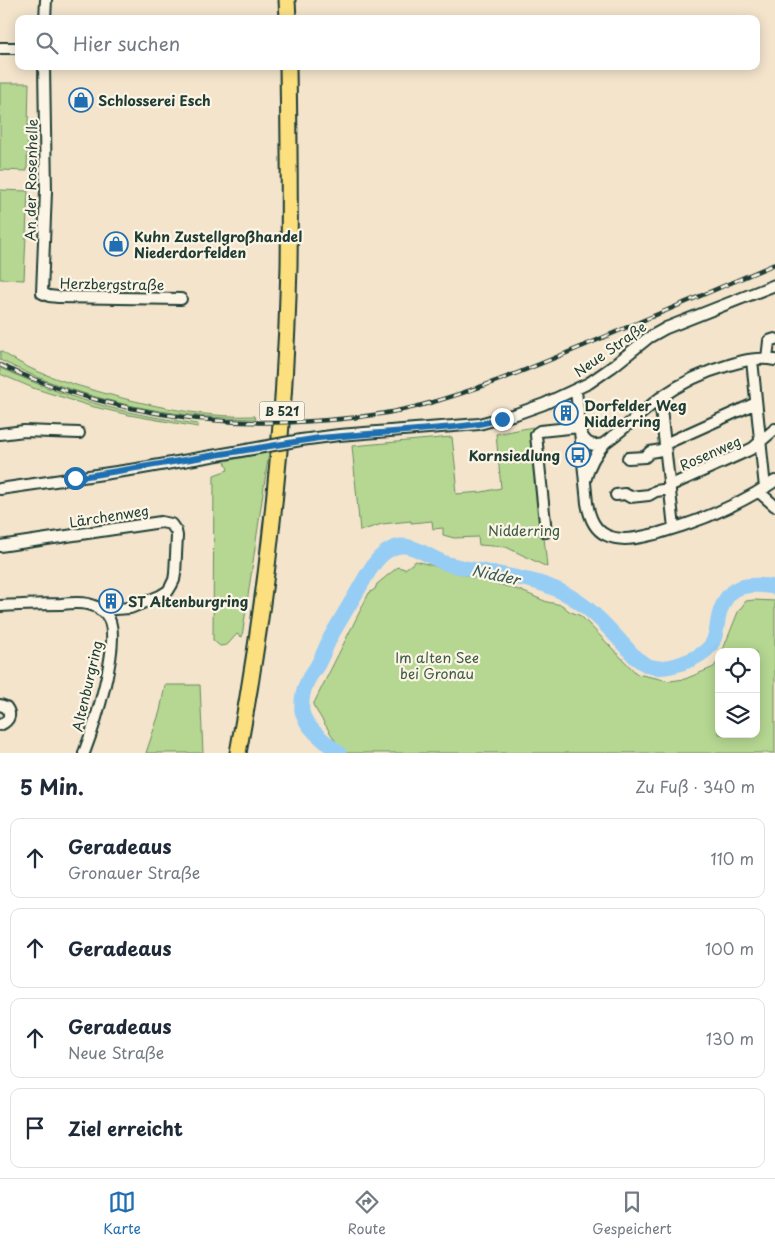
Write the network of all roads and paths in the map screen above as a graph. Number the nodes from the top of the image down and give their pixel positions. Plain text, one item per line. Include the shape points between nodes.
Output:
1 (46, 0) edge
2 (287, 0) edge
3 (45, 15) edge
4 (288, 15) edge
5 (0, 48) edge
6 (15, 48) edge
7 (44, 70) edge
8 (288, 70) edge
9 (775, 285) edge
10 (42, 293) joint
11 (181, 299) dead end
12 (775, 339) edge
13 (752, 360) junction
14 (771, 360) edge
15 (576, 390) junction
16 (660, 399) junction
17 (756, 403) junction
18 (579, 427) junction
19 (775, 429) edge
20 (79, 432) dead end
21 (0, 434) edge
22 (608, 441) junction
23 (760, 442) junction
24 (665, 446) junction
25 (628, 458) dead end
26 (775, 481) edge
27 (584, 483) junction
28 (669, 488) junction
29 (0, 489) edge
30 (762, 490) junction
31 (616, 495) dead end
32 (775, 506) edge
33 (674, 528) junction
34 (546, 532) dead end
35 (0, 546) edge
36 (0, 606) edge
37 (100, 610) junction
38 (0, 705) edge
39 (0, 725) edge
40 (84, 753) edge
41 (238, 753) edge

1 - 3 street
2 - 4 main road
5 - 6 street
7 - 10 street, An der Rosenhelle via 46,191
8 - 41 main road, B 521 via 288,268 282,412 263,595
9 - 15 street, Neue Straße via 648,338
10 - 11 street, Herzbergstraße via 58,297
12 - 14 street via 769,341
13 - 14 street
13 - 16 street via 705,372
13 - 17 street, Rosenweg
15 - 18 street
15 - 29 street, Neue Straße, bridge via 531,409 479,424 301,440
16 - 22 street
16 - 24 street
17 - 23 street, Rosenweg
17 - 24 street, Rosenweg
18 - 22 street via 588,444
18 - 27 street
18 - 34 street via 540,431 536,435
19 - 23 street, Rosenweg
20 - 21 street
22 - 27 street via 589,466
23 - 28 street, Rosenweg
23 - 30 street, Rosenweg
24 - 25 street, Rosenweg via 645,457
24 - 28 street
26 - 30 street
27 - 33 street via 591,520 604,535 629,540
28 - 31 street, Rosenweg via 649,495
28 - 33 street
30 - 32 street
30 - 33 street via 718,513
35 - 37 street, Lärchenweg via 161,522 171,524 177,536 176,574 168,590 133,607
36 - 37 street via 82,603
37 - 40 street, Altenburgring via 110,624 111,650 98,711
38 - 39 street via 10,712 7,722

